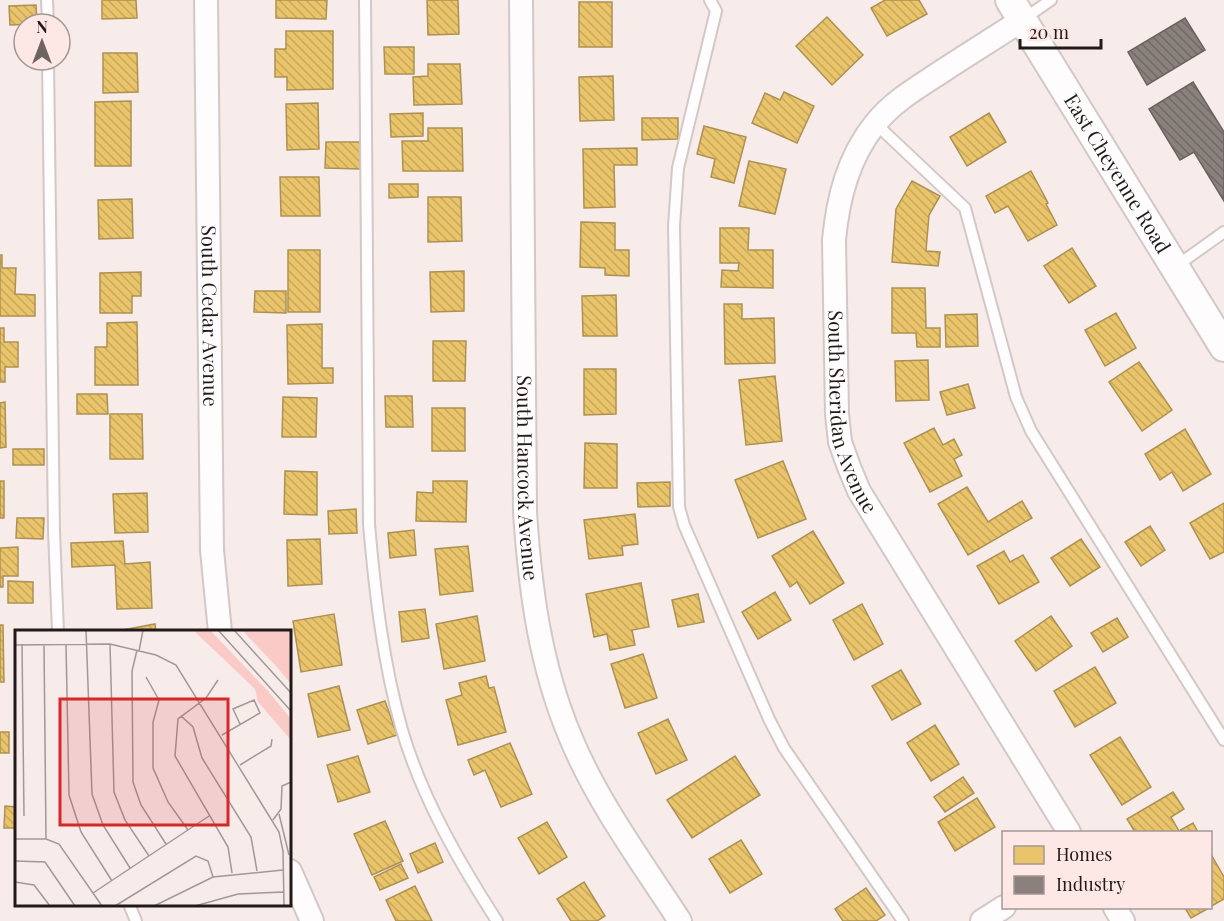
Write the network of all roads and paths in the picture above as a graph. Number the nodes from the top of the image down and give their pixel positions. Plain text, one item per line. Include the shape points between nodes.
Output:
1 (206, 0) edge
2 (364, 0) edge
3 (521, 0) edge
4 (710, 0) edge
5 (1051, 0) edge
6 (1016, 10) edge
7 (48, 72) edge
8 (876, 124) junction
9 (1224, 232) edge
10 (1174, 267) junction
11 (1224, 347) edge
12 (58, 630) edge
13 (220, 630) edge
14 (1224, 740) edge
15 (1068, 831) edge
16 (291, 873) edge
17 (130, 906) edge
18 (1002, 908) edge
19 (136, 921) edge
20 (312, 921) edge
21 (497, 921) edge
22 (680, 921) edge
23 (903, 921) edge
24 (982, 921) edge

1 - 13 street, South Cedar Avenue via 212,550
2 - 21 lane via 369,513 380,627 403,732 422,784
3 - 22 street, South Hancock Avenue via 525,512 534,603 556,698 586,771
4 - 23 lane via 716,11 678,168 674,226 679,507 784,748
5 - 6 lane
6 - 8 street, South Sheridan Avenue via 894,105
6 - 10 street, East Cheyenne Road
7 - 12 lane
8 - 14 lane via 965,208 1017,397 1032,430
8 - 15 street, South Sheridan Avenue via 858,150 837,212 834,252 840,442 860,491
9 - 10 lane
10 - 11 street, East Cheyenne Road
16 - 20 street
17 - 19 lane
18 - 24 street

